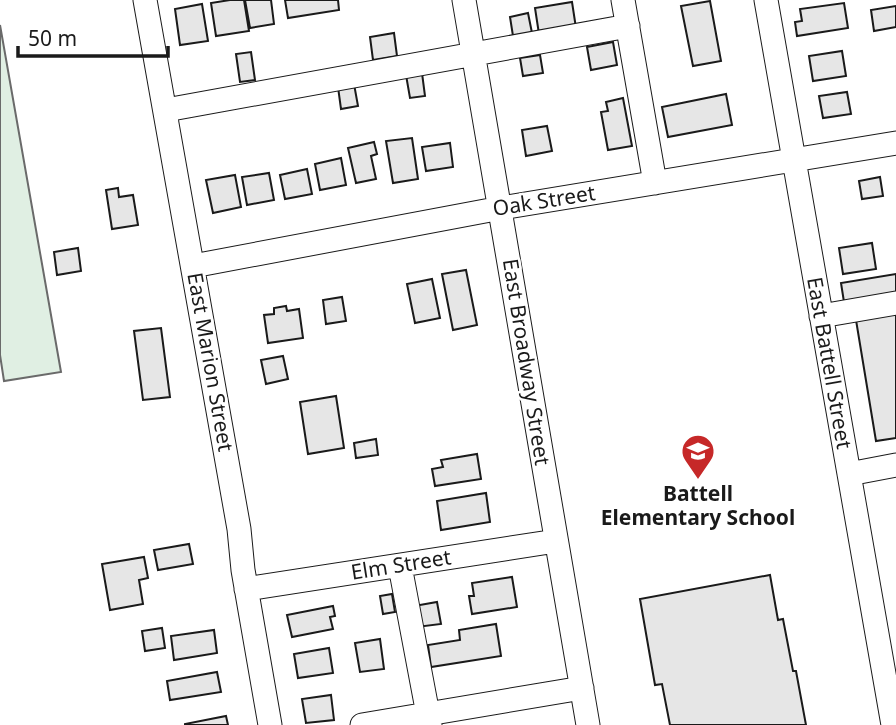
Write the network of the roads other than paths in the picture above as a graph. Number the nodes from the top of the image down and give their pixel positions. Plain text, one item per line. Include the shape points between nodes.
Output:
1 (145, 0) edge
2 (464, 0) edge
3 (623, 0) edge
4 (772, 1) edge
5 (628, 26) junction
6 (473, 54) junction
7 (166, 110) junction
8 (896, 143) edge
9 (793, 160) junction
10 (655, 183) junction
11 (501, 208) junction
12 (193, 266) junction
13 (896, 303) edge
14 (821, 316) junction
15 (896, 466) edge
16 (849, 474) junction
17 (556, 541) junction
18 (400, 566) junction
19 (246, 589) junction
20 (886, 629) edge
21 (582, 688) junction
22 (429, 719) edge
23 (270, 725) edge
24 (362, 725) edge
25 (588, 725) edge
26 (893, 725) edge

1 - 7 street, East Marion Street
2 - 6 street, East Broadway Street
3 - 5 street
4 - 9 street, East Battell Street
5 - 6 street
5 - 10 street
6 - 7 street
6 - 11 street, East Broadway Street
7 - 12 street, East Marion Street
8 - 9 street, Oak Street
9 - 10 street, Oak Street
9 - 14 street, East Battell Street
10 - 11 street, Oak Street
11 - 12 street, Oak Street
11 - 17 street, East Broadway Street
12 - 19 street, East Marion Street
13 - 14 street
14 - 16 street, East Battell Street
15 - 16 street
16 - 20 street, East Battell Street
17 - 18 street, Elm Street
17 - 21 street, East Broadway Street
18 - 19 street, Elm Street
18 - 22 street
19 - 23 street, East Marion Street
20 - 26 street, East Battell Street
21 - 22 street
21 - 25 street, East Broadway Street
22 - 24 street

